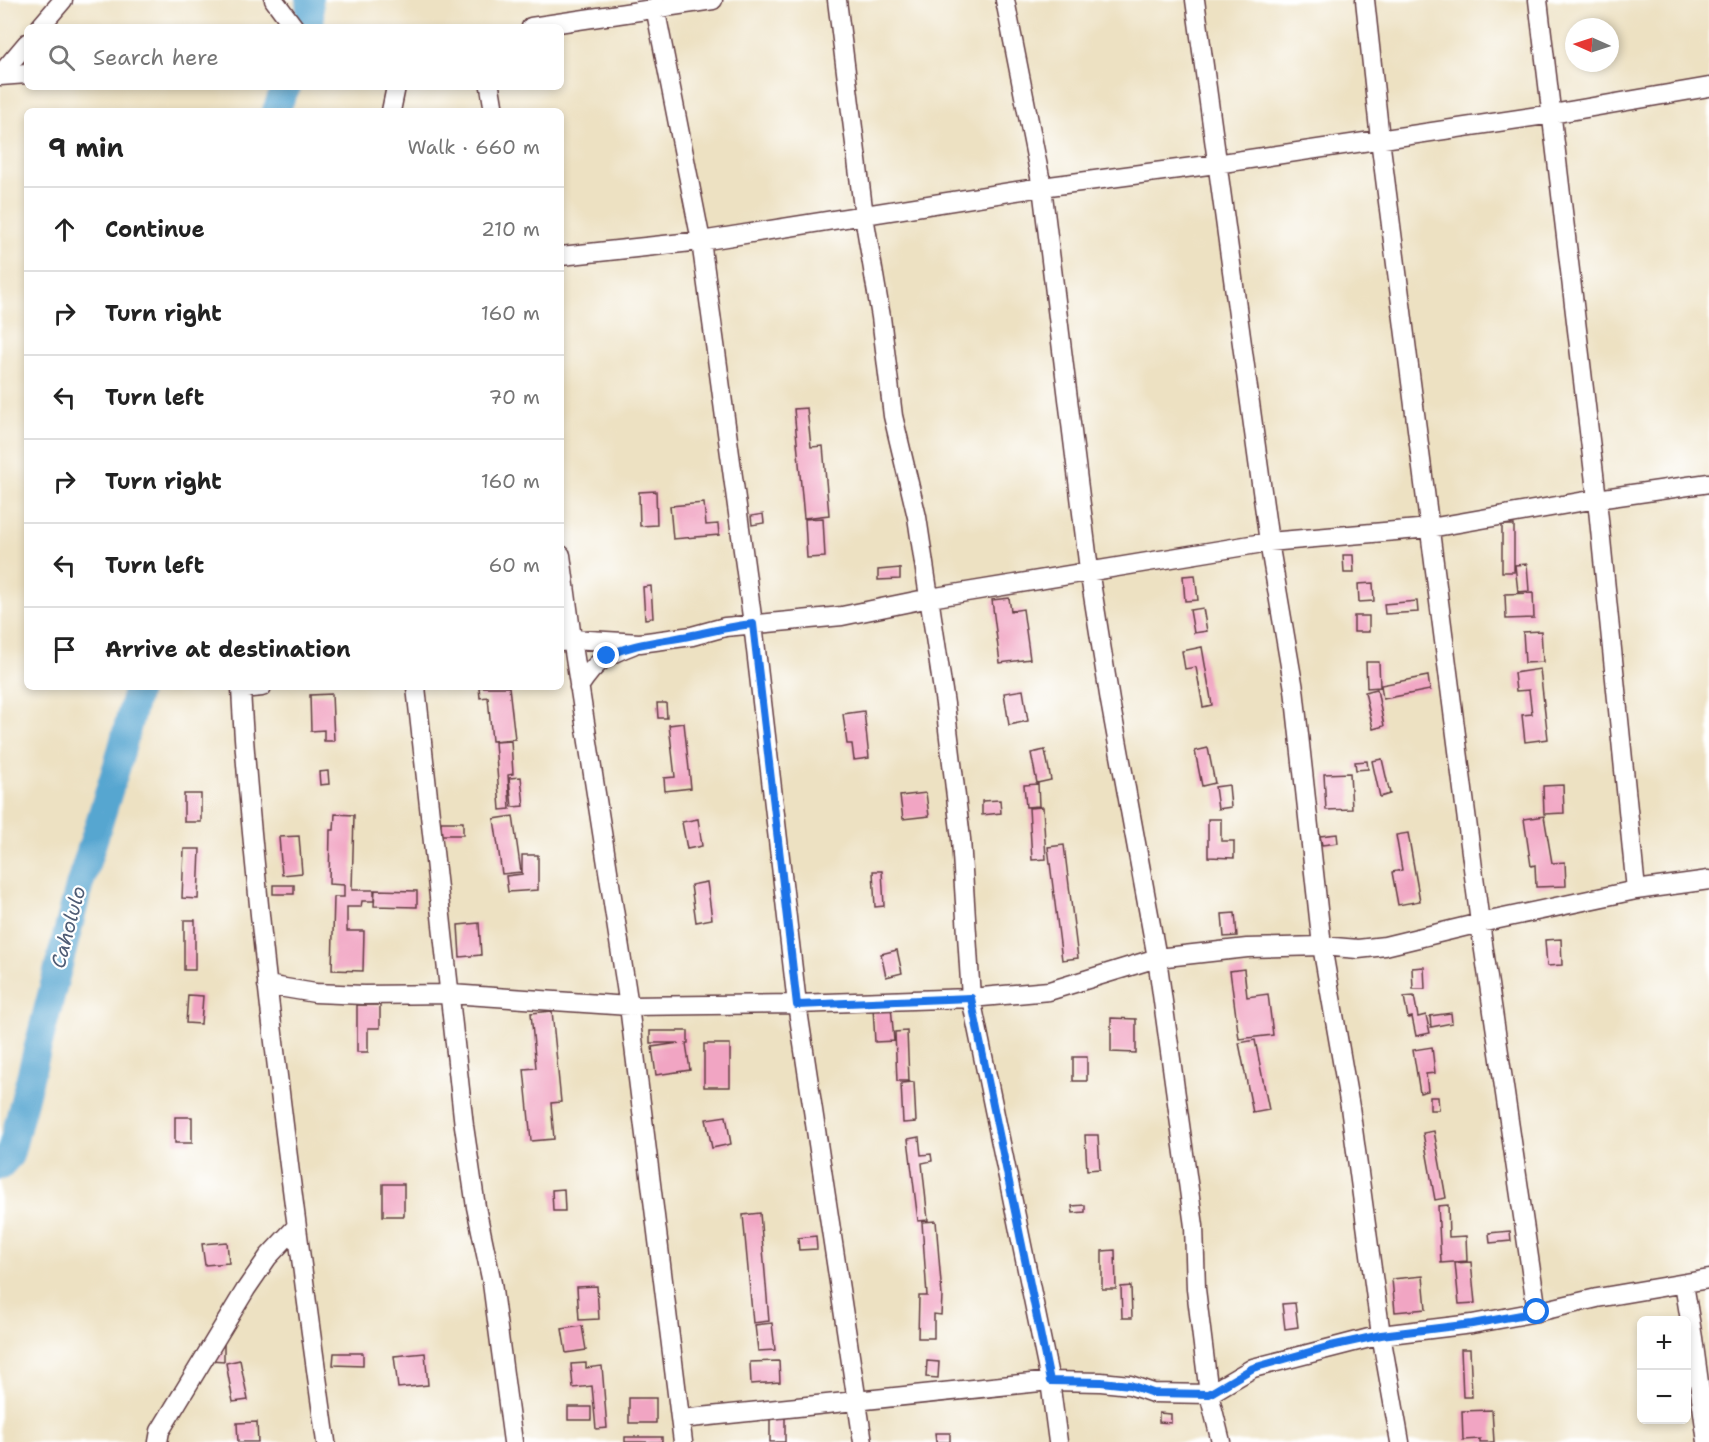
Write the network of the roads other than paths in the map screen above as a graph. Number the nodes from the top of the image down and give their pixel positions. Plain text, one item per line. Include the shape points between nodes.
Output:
1 (63, 0) edge
2 (274, 0) edge
3 (713, 0) edge
4 (837, 0) edge
5 (1005, 0) edge
6 (1195, 0) edge
7 (1365, 0) edge
8 (1538, 0) edge
9 (655, 7) junction
10 (43, 24) edge
11 (292, 24) edge
12 (550, 24) edge
13 (24, 47) edge
14 (24, 74) edge
15 (0, 75) edge
16 (1709, 87) edge
17 (395, 90) edge
18 (490, 90) edge
19 (392, 108) edge
20 (494, 108) edge
21 (1552, 114) junction
22 (1380, 139) junction
23 (1216, 164) junction
24 (1042, 187) junction
25 (864, 216) junction
26 (701, 241) junction
27 (564, 256) edge
28 (1709, 483) edge
29 (1597, 499) junction
30 (1430, 528) junction
31 (1269, 542) junction
32 (1089, 570) junction
33 (930, 598) junction
34 (564, 606) edge
35 (753, 624) junction
36 (566, 640) edge
37 (640, 643) junction
38 (579, 687) junction
39 (241, 690) edge
40 (416, 690) edge
41 (1709, 880) edge
42 (1636, 890) junction
43 (1480, 923) junction
44 (1322, 946) junction
45 (1157, 958) junction
46 (267, 985) junction
47 (451, 994) junction
48 (971, 998) junction
49 (797, 1005) junction
50 (629, 1006) junction
51 (296, 1227) junction
52 (1709, 1279) edge
53 (1684, 1284) junction
54 (1537, 1312) junction
55 (1381, 1335) junction
56 (1050, 1381) junction
57 (1209, 1394) junction
58 (856, 1400) junction
59 (681, 1419) junction
60 (158, 1442) edge
61 (326, 1442) edge
62 (513, 1442) edge
63 (683, 1442) edge
64 (863, 1442) edge
65 (1058, 1442) edge
66 (1221, 1442) edge
67 (1400, 1442) edge
68 (1707, 1442) edge

1 - 10 street
2 - 11 street
3 - 9 street
4 - 25 street
5 - 24 street
6 - 23 street
7 - 22 street
8 - 21 street
9 - 12 street
9 - 26 street
13 - 15 street
14 - 15 street
16 - 21 street
17 - 19 street
18 - 20 street
21 - 22 street
21 - 29 street
22 - 23 street
22 - 30 street
23 - 24 street
23 - 31 street
24 - 25 street
24 - 32 street
25 - 26 street
25 - 33 street via 893,416 917,517
26 - 27 street
26 - 35 street
28 - 29 street
29 - 30 street
29 - 42 street
30 - 31 street
30 - 43 street
31 - 32 street
31 - 44 street via 1294,689
32 - 33 street
32 - 45 street
33 - 35 street via 842,616
33 - 48 street via 961,839
34 - 36 street
35 - 37 street
35 - 49 street
36 - 37 street
36 - 38 street
37 - 38 street via 599,661
38 - 50 street
39 - 46 street
40 - 47 street
41 - 42 street
42 - 43 street
43 - 44 street via 1385,946
43 - 54 street
44 - 45 street via 1247,948
44 - 55 street via 1350,1107
45 - 48 street via 1050,991
45 - 57 street via 1194,1226 1196,1289
46 - 47 street via 315,993
46 - 51 street
47 - 50 street
47 - 62 street via 464,1126 492,1283
48 - 49 street
48 - 56 street
49 - 50 street
49 - 58 street
50 - 59 street
51 - 60 street via 246,1289 160,1431
51 - 61 street
52 - 53 street
53 - 54 street
53 - 68 street
54 - 55 street
55 - 57 street via 1253,1368
55 - 67 street
56 - 57 street via 1120,1384 1153,1393
56 - 58 street
56 - 65 street
57 - 66 street
58 - 59 street
58 - 64 street
59 - 63 street

